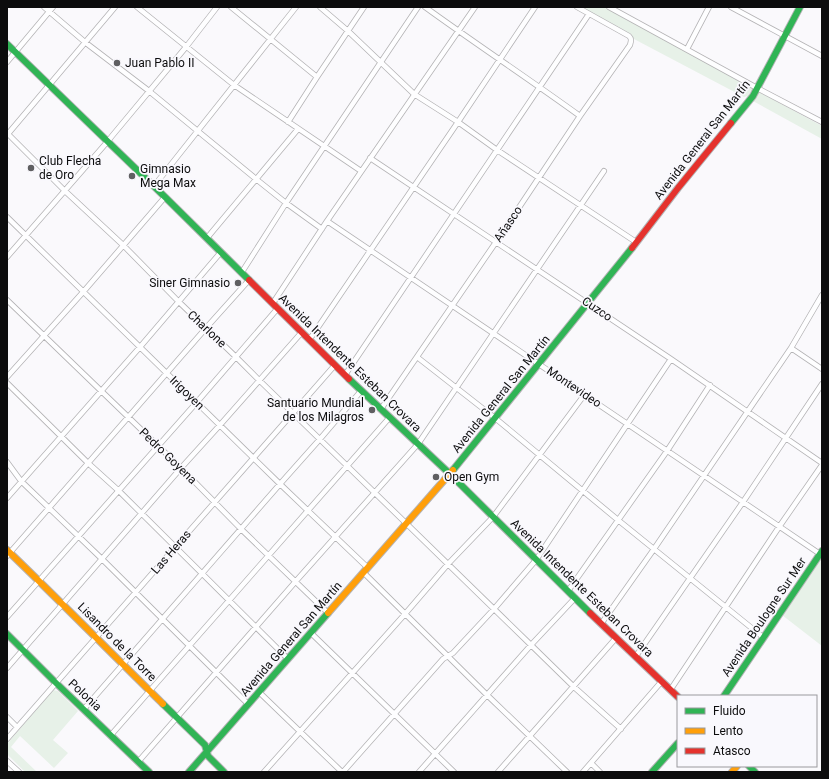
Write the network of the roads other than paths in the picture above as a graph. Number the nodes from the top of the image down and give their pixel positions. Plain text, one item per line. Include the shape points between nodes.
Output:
1 (44, 7) edge
2 (53, 7) edge
3 (115, 7) edge
4 (137, 7) edge
5 (217, 7) edge
6 (231, 7) edge
7 (296, 7) edge
8 (320, 7) edge
9 (364, 7) edge
10 (418, 7) edge
11 (425, 7) edge
12 (475, 7) edge
13 (535, 7) edge
14 (577, 7) edge
15 (609, 7) edge
16 (709, 7) edge
17 (731, 7) edge
18 (800, 7) edge
19 (618, 9) edge
20 (49, 12) junction
21 (589, 14) junction
22 (348, 31) junction
23 (458, 31) junction
24 (786, 36) junction
25 (270, 39) junction
26 (86, 43) junction
27 (7, 44) edge
28 (186, 47) junction
29 (687, 49) junction
30 (16, 52) junction
31 (822, 56) edge
32 (499, 59) junction
33 (7, 62) edge
34 (381, 63) junction
35 (317, 77) junction
36 (50, 85) junction
37 (234, 85) junction
38 (539, 86) junction
39 (757, 88) junction
40 (149, 92) junction
41 (414, 94) junction
42 (580, 116) junction
43 (288, 122) junction
44 (458, 122) junction
45 (822, 122) edge
46 (298, 129) junction
47 (197, 131) junction
48 (7, 134) edge
49 (108, 141) junction
50 (324, 146) junction
51 (497, 150) junction
52 (370, 158) junction
53 (361, 171) junction
54 (604, 171) dead end
55 (539, 177) junction
56 (256, 179) junction
57 (154, 186) junction
58 (413, 187) junction
59 (65, 191) junction
60 (165, 197) junction
61 (286, 203) junction
62 (581, 206) junction
63 (453, 214) junction
64 (7, 217) edge
65 (328, 221) junction
66 (322, 228) junction
67 (26, 235) junction
68 (207, 238) junction
69 (496, 242) junction
70 (636, 242) junction
71 (123, 246) junction
72 (371, 250) junction
73 (221, 252) junction
74 (7, 257) edge
75 (537, 269) junction
76 (242, 272) junction
77 (411, 277) junction
78 (250, 280) junction
79 (84, 291) junction
80 (822, 295) edge
81 (7, 300) edge
82 (179, 302) junction
83 (273, 303) junction
84 (588, 303) junction
85 (452, 305) junction
86 (278, 308) junction
87 (206, 328) junction
88 (302, 332) junction
89 (494, 333) junction
90 (44, 336) junction
91 (308, 338) junction
92 (140, 347) junction
93 (791, 348) junction
94 (236, 356) junction
95 (417, 357) junction
96 (671, 359) junction
97 (539, 363) junction
98 (335, 364) junction
99 (822, 370) edge
100 (167, 373) junction
101 (345, 375) junction
102 (7, 377) edge
103 (259, 380) junction
104 (7, 383) edge
105 (822, 384) edge
106 (710, 385) junction
107 (456, 388) junction
108 (101, 391) junction
109 (361, 391) junction
110 (585, 394) junction
111 (197, 402) junction
112 (381, 409) junction
113 (748, 411) junction
114 (294, 413) junction
115 (390, 417) junction
116 (128, 418) junction
117 (495, 418) junction
118 (628, 424) junction
119 (220, 425) junction
120 (61, 436) junction
121 (320, 439) junction
122 (786, 439) junction
123 (418, 444) junction
124 (158, 446) junction
125 (667, 451) junction
126 (539, 454) junction
127 (254, 458) junction
128 (7, 462) edge
129 (88, 463) junction
130 (822, 464) edge
131 (348, 465) junction
132 (180, 468) junction
133 (450, 474) junction
134 (704, 476) junction
135 (21, 481) junction
136 (280, 484) junction
137 (583, 490) junction
138 (119, 491) junction
139 (374, 492) junction
140 (7, 498) edge
141 (214, 502) junction
142 (743, 502) junction
143 (50, 508) junction
144 (308, 510) junction
145 (142, 514) junction
146 (493, 517) junction
147 (618, 520) junction
148 (407, 524) junction
149 (779, 527) junction
150 (241, 529) junction
151 (79, 536) junction
152 (335, 537) junction
153 (175, 547) junction
154 (654, 549) junction
155 (821, 552) edge
156 (8, 553) edge
157 (268, 556) junction
158 (102, 559) junction
159 (536, 560) junction
160 (448, 564) junction
161 (368, 568) junction
162 (202, 573) junction
163 (364, 573) junction
164 (690, 578) junction
165 (39, 581) junction
166 (296, 581) junction
167 (568, 591) junction
168 (135, 592) junction
169 (574, 598) junction
170 (230, 600) junction
171 (63, 604) junction
172 (726, 607) junction
173 (494, 609) junction
174 (328, 613) junction
175 (405, 614) junction
176 (7, 617) edge
177 (163, 618) junction
178 (601, 624) junction
179 (257, 627) junction
180 (311, 633) junction
181 (7, 634) edge
182 (96, 638) junction
183 (616, 638) junction
184 (764, 638) junction
185 (189, 645) junction
186 (531, 646) junction
187 (23, 650) junction
188 (636, 656) junction
189 (448, 657) junction
190 (288, 659) junction
191 (123, 664) junction
192 (7, 668) edge
193 (216, 672) junction
194 (352, 673) junction
195 (662, 682) junction
196 (56, 683) junction
197 (574, 687) junction
198 (670, 689) junction
199 (150, 691) junction
200 (259, 692) junction
201 (487, 695) junction
202 (725, 695) edge
203 (677, 696) edge
204 (248, 704) junction
205 (84, 709) junction
206 (394, 714) junction
207 (7, 717) edge
208 (177, 717) junction
209 (17, 727) junction
210 (621, 729) junction
211 (300, 732) junction
212 (111, 735) junction
213 (530, 736) junction
214 (7, 739) edge
215 (677, 744) edge
216 (207, 752) junction
217 (435, 754) junction
218 (7, 761) edge
219 (138, 762) junction
220 (591, 763) junction
221 (16, 771) edge
222 (149, 772) edge
223 (189, 772) edge
224 (224, 772) edge
225 (264, 772) edge
226 (342, 772) edge
227 (419, 772) edge
228 (454, 772) edge
229 (498, 772) edge
230 (568, 772) edge
231 (583, 772) edge
232 (600, 772) edge
233 (652, 772) edge

1 - 20 street
2 - 20 street
3 - 26 street
4 - 28 street
5 - 28 street
6 - 25 street
7 - 25 street
8 - 22 street
9 - 22 street
10 - 34 street
11 - 23 street
12 - 23 street
13 - 32 street
14 - 21 street
15 - 19 street
16 - 29 street
17 - 24 street
18 - 24 main road, Avenida General San Martín
19 - 29 street
20 - 26 street
20 - 30 street
21 - 38 street
21 - 42 street, Añasco via 626,34 631,41
22 - 34 street
22 - 35 street
23 - 32 street
23 - 41 street
24 - 31 street
24 - 39 main road, Avenida General San Martín
25 - 35 street
25 - 37 street
26 - 36 street
26 - 40 street
27 - 30 main road, Avenida Intendente Esteban Crovara
28 - 37 street
28 - 40 street
29 - 39 street
30 - 33 street
30 - 36 main road, Avenida Intendente Esteban Crovara
32 - 38 street
32 - 44 street
34 - 41 street
34 - 50 street
35 - 43 street
36 - 48 street
36 - 49 main road, Avenida Intendente Esteban Crovara
37 - 43 street
37 - 47 street
38 - 42 street
38 - 51 street
39 - 45 street
39 - 70 main road, Avenida General San Martín
40 - 47 street
40 - 49 street
41 - 44 street
41 - 52 street
42 - 55 street, Añasco
43 - 46 street
44 - 51 street
44 - 58 street
46 - 50 street
46 - 56 street
47 - 56 street
47 - 57 street
48 - 59 street, Charlone
49 - 57 main road, Avenida Intendente Esteban Crovara
49 - 59 street
50 - 53 street
50 - 61 street
51 - 55 street
51 - 63 street
52 - 53 street
52 - 58 street, Cuzco
53 - 65 street
54 - 62 street
55 - 62 street
55 - 69 street, Añasco
56 - 61 street
56 - 68 street
57 - 60 main road, Avenida Intendente Esteban Crovara
58 - 63 street, Cuzco
58 - 72 street
59 - 67 street
59 - 71 street, Charlone
60 - 68 main road, Avenida Intendente Esteban Crovara
60 - 71 street
61 - 66 street
61 - 76 street
62 - 70 street
62 - 75 street
63 - 69 street, Cuzco
63 - 77 street
64 - 67 street, Irigoyen
65 - 66 street
65 - 72 street, Montevideo
66 - 83 street
67 - 74 street
67 - 79 street, Irigoyen
68 - 73 main road, Avenida Intendente Esteban Crovara
69 - 75 street, Cuzco
69 - 85 street, Añasco
70 - 84 main road, Avenida General San Martín
71 - 79 street
71 - 82 street, Charlone
72 - 77 street, Montevideo
72 - 91 street via 312,336
73 - 76 main road, Avenida Intendente Esteban Crovara
73 - 82 street
75 - 84 street, Cuzco
75 - 89 street
76 - 78 main road, Avenida Intendente Esteban Crovara
77 - 85 street, Montevideo
77 - 101 street
78 - 83 main road, Avenida Intendente Esteban Crovara
78 - 87 street
79 - 90 street
79 - 92 street, Irigoyen
80 - 93 street
81 - 90 street, Pedro Goyena
82 - 87 street, Charlone
82 - 92 street
83 - 86 main road, Avenida Intendente Esteban Crovara
84 - 96 street, Cuzco
84 - 97 main road, Avenida General San Martín
85 - 89 street, Montevideo
85 - 95 street, Añasco
86 - 88 main road, Avenida Intendente Esteban Crovara
86 - 94 street
87 - 94 street, Charlone
87 - 100 street
88 - 91 main road, Avenida Intendente Esteban Crovara
88 - 103 street
89 - 97 street, Montevideo
89 - 107 street
90 - 102 street
90 - 108 street, Pedro Goyena
91 - 98 main road, Avenida Intendente Esteban Crovara
92 - 100 street, Irigoyen
92 - 108 street
93 - 99 street
93 - 113 street
94 - 103 street, Charlone
94 - 111 street
95 - 107 street
95 - 112 street, Añasco
96 - 106 street, Cuzco
96 - 118 street
97 - 110 street, Montevideo
97 - 117 main road, Avenida General San Martín
98 - 101 main road, Avenida Intendente Esteban Crovara
98 - 114 street, Las Heras
100 - 111 street, Irigoyen
100 - 116 street
101 - 109 main road, Avenida Intendente Esteban Crovara
103 - 114 street, Charlone
103 - 119 street
104 - 120 street
105 - 122 street
106 - 113 street, Cuzco
106 - 125 street
107 - 117 street
107 - 123 street
108 - 116 street, Pedro Goyena
108 - 120 street
109 - 112 main road, Avenida Intendente Esteban Crovara
109 - 121 street
110 - 118 street, Montevideo
110 - 126 street
111 - 119 street, Irigoyen
111 - 124 street
112 - 115 main road, Avenida Intendente Esteban Crovara
113 - 122 street, Cuzco
113 - 134 street
114 - 121 street, Charlone
114 - 127 street, Las Heras
115 - 123 main road, Avenida Intendente Esteban Crovara
115 - 131 street
116 - 124 street, Pedro Goyena
116 - 129 street
117 - 126 street
117 - 133 main road, Avenida General San Martín
118 - 125 street, Montevideo
118 - 137 street
119 - 127 street, Irigoyen
119 - 132 street
120 - 129 street
120 - 135 street
121 - 131 street, Charlone
121 - 136 street
122 - 130 street, Cuzco
122 - 142 street
123 - 133 main road, Avenida Intendente Esteban Crovara
123 - 139 street
124 - 132 street, Pedro Goyena
124 - 138 street
125 - 134 street, Montevideo
125 - 147 street
126 - 137 street
126 - 146 street
127 - 136 street, Irigoyen
127 - 141 street, Las Heras
128 - 135 street
129 - 138 street
129 - 143 street
130 - 149 street
131 - 139 street, Charlone
131 - 144 street
132 - 141 street, Pedro Goyena
132 - 145 street
133 - 146 main road, Avenida Intendente Esteban Crovara
133 - 148 main road, Avenida General San Martín
134 - 142 street, Montevideo
134 - 154 street
135 - 140 street
135 - 143 street
136 - 144 street, Irigoyen
136 - 150 street
137 - 147 street
137 - 159 street
138 - 145 street
138 - 151 street
139 - 148 street, Charlone
139 - 152 street
141 - 150 street, Pedro Goyena
141 - 153 street, Las Heras
142 - 149 street, Montevideo
142 - 164 street
143 - 151 street
143 - 156 street
144 - 152 street, Irigoyen
144 - 157 street
145 - 153 street
145 - 158 street
146 - 159 main road, Avenida Intendente Esteban Crovara
146 - 160 street
147 - 154 street
147 - 167 street
148 - 160 street, Charlone
148 - 161 main road, Avenida General San Martín
149 - 155 street, Montevideo
149 - 172 street
150 - 157 street, Pedro Goyena
150 - 162 street
151 - 158 street
151 - 165 street
152 - 161 street, Irigoyen
152 - 166 street
153 - 162 street
153 - 168 street, Las Heras
154 - 164 street
154 - 178 street
155 - 184 main road, Avenida Boulogne Sur Mer
156 - 165 main road, Lisandro de la Torre
157 - 166 street, Pedro Goyena
157 - 170 street
158 - 168 street
158 - 171 street
159 - 167 main road, Avenida Intendente Esteban Crovara
159 - 173 street
160 - 173 street, Charlone
160 - 175 street
161 - 163 main road, Avenida General San Martín
162 - 170 street
162 - 177 street
163 - 174 main road, Avenida General San Martín
163 - 175 street
164 - 172 street
164 - 188 street
165 - 171 main road, Lisandro de la Torre
165 - 176 street
166 - 174 street, Pedro Goyena
166 - 179 street
167 - 169 main road, Avenida Intendente Esteban Crovara
168 - 177 street
168 - 182 street, Las Heras
169 - 178 main road, Avenida Intendente Esteban Crovara
169 - 186 street
170 - 179 street
170 - 185 street
171 - 182 main road, Lisandro de la Torre
171 - 187 street
172 - 184 street
172 - 198 street
173 - 186 street, Charlone
173 - 189 street
174 - 180 main road, Avenida General San Martín
175 - 189 street
175 - 194 street
177 - 185 street
177 - 191 street
178 - 183 main road, Avenida Intendente Esteban Crovara
179 - 190 street
179 - 193 street
180 - 190 main road, Avenida General San Martín
180 - 194 street
181 - 187 main road, Polonia
182 - 191 main road, Lisandro de la Torre
182 - 196 street, Las Heras
183 - 188 main road, Avenida Intendente Esteban Crovara
183 - 197 street
184 - 202 main road, Avenida Boulogne Sur Mer
185 - 193 street
185 - 199 street
186 - 197 street, Charlone
186 - 201 street
187 - 192 street
187 - 196 main road, Polonia
188 - 195 main road, Avenida Intendente Esteban Crovara
189 - 201 street
189 - 206 street via 443,659
190 - 200 main road, Avenida General San Martín
191 - 199 main road, Lisandro de la Torre
191 - 205 street
193 - 204 street
193 - 208 street
194 - 206 street
194 - 211 street
195 - 198 main road, Avenida Intendente Esteban Crovara
195 - 210 street
196 - 205 main road, Polonia
196 - 209 street, Las Heras
197 - 210 street, Charlone
197 - 213 street
198 - 203 main road, Avenida Intendente Esteban Crovara
199 - 208 main road, Lisandro de la Torre
199 - 212 street
200 - 204 main road, Avenida General San Martín
200 - 211 street
201 - 213 street
201 - 217 street
204 - 216 main road, Avenida General San Martín
205 - 212 main road, Polonia
206 - 217 street
206 - 226 street
207 - 209 street
208 - 216 main road, Lisandro de la Torre via 205,745
208 - 219 street
209 - 214 street, Las Heras
210 - 220 street
211 - 225 street
211 - 226 street
212 - 219 main road, Polonia
213 - 229 street
213 - 230 street
215 - 233 main road
216 - 223 main road, Avenida General San Martín
216 - 224 main road, Lisandro de la Torre
217 - 227 street
217 - 228 street
218 - 221 street
219 - 222 main road, Polonia
220 - 231 street
220 - 232 street

